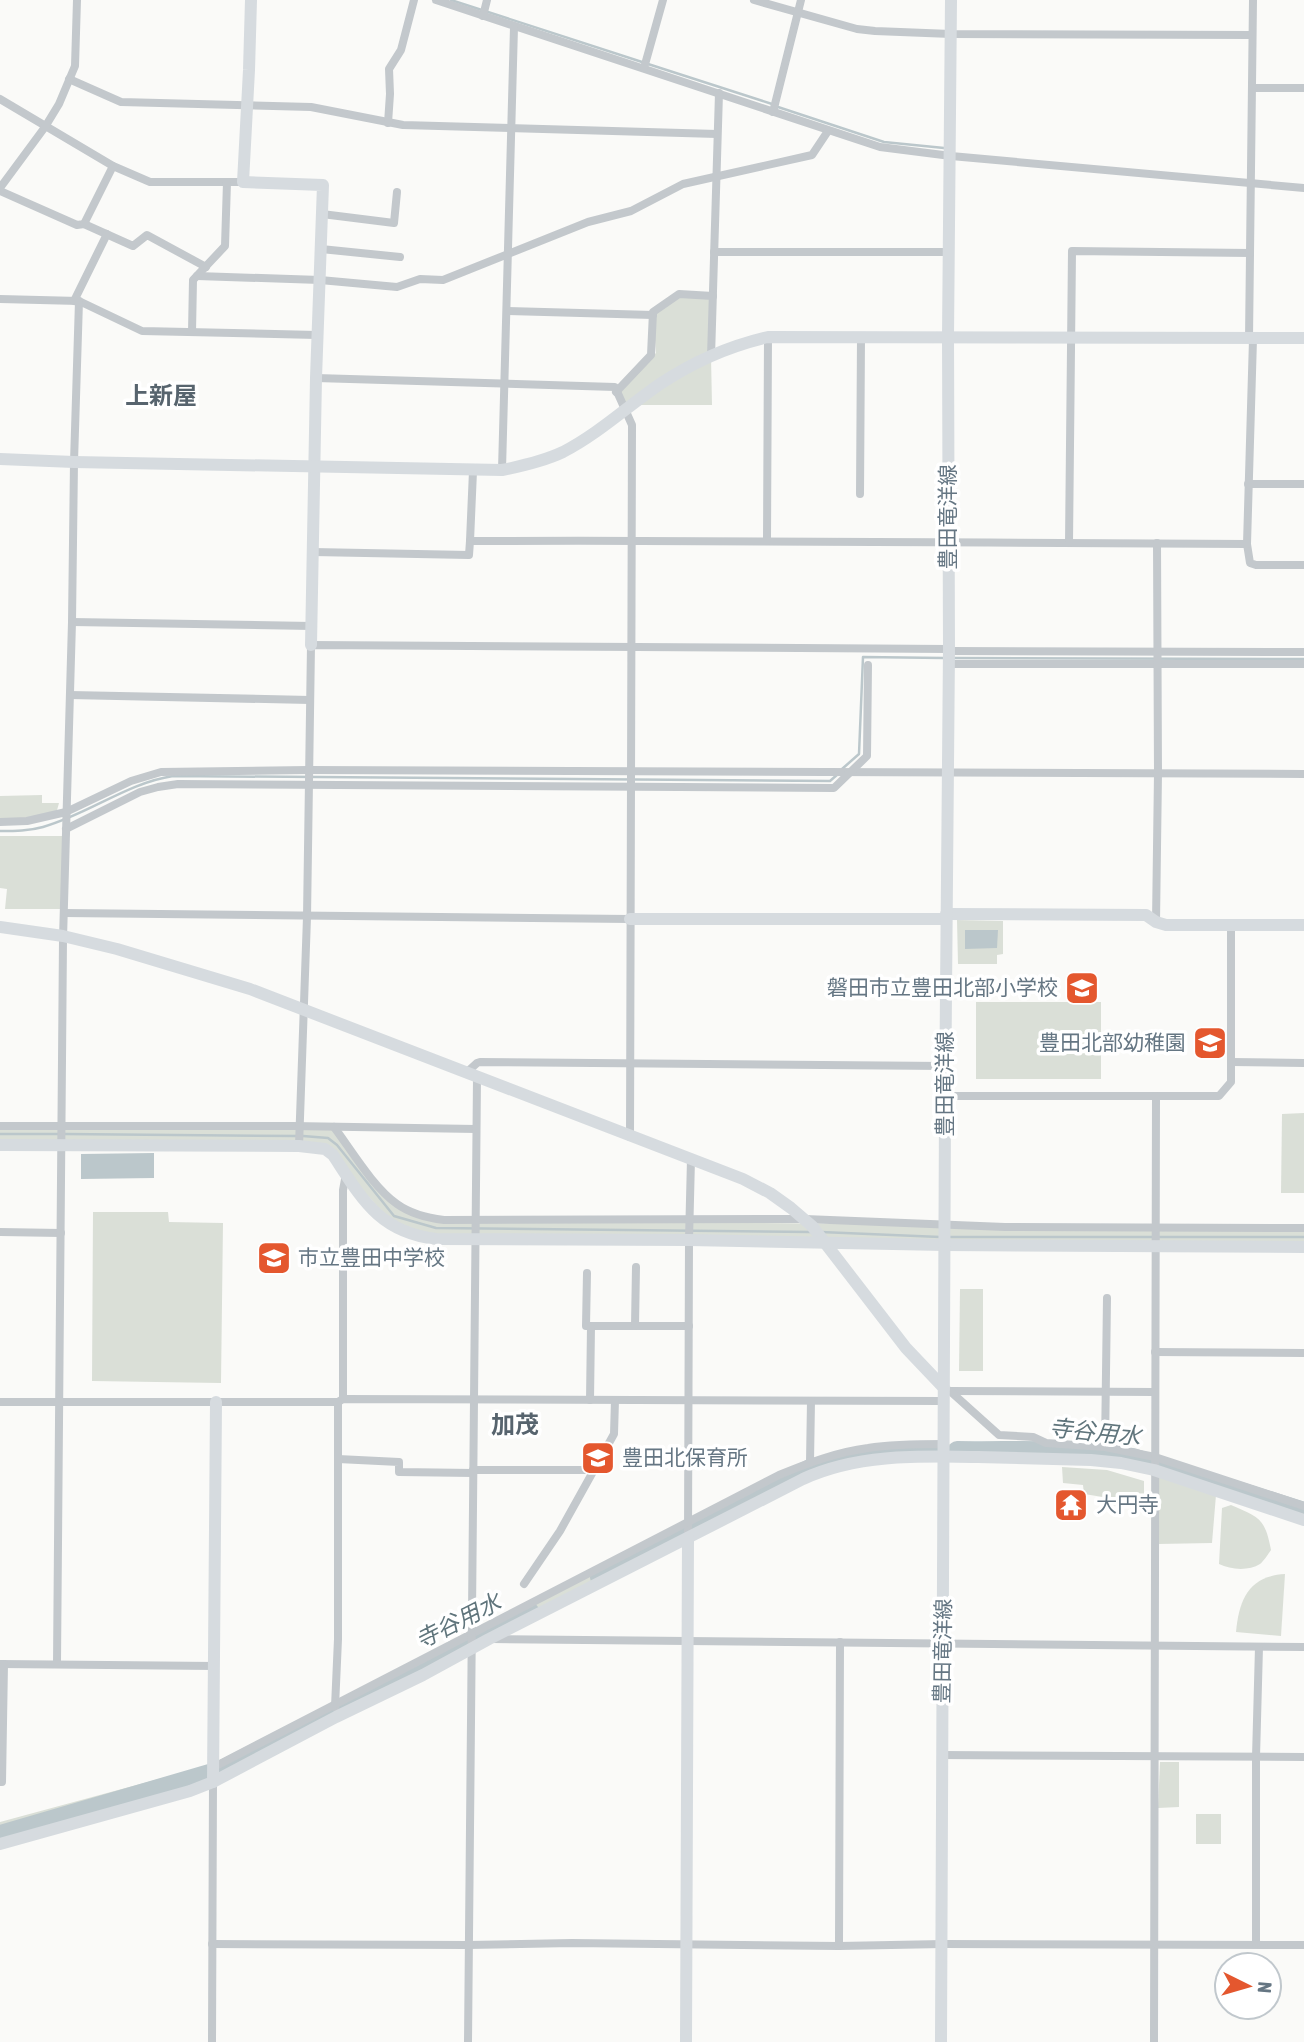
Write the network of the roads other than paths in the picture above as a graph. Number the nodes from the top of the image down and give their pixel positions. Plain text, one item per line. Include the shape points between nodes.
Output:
1 (77, 0) edge
2 (251, 0) edge
3 (414, 0) edge
4 (436, 0) edge
5 (487, 0) edge
6 (663, 0) edge
7 (754, 0) edge
8 (802, 0) edge
9 (951, 0) edge
10 (1253, 0) edge
11 (798, 12) junction
12 (483, 16) junction
13 (514, 27) junction
14 (951, 34) junction
15 (1252, 34) junction
16 (644, 68) junction
17 (69, 79) junction
18 (1252, 88) junction
19 (1304, 88) edge
20 (719, 93) junction
21 (0, 99) edge
22 (247, 104) junction
23 (774, 111) junction
24 (388, 122) junction
25 (45, 127) junction
26 (511, 128) junction
27 (828, 131) junction
28 (717, 134) junction
29 (951, 156) junction
30 (113, 166) junction
31 (716, 177) junction
32 (227, 182) junction
33 (243, 182) junction
34 (1251, 183) junction
35 (1304, 188) edge
36 (0, 189) edge
37 (397, 192) dead end
38 (322, 214) junction
39 (84, 224) junction
40 (107, 234) junction
41 (321, 249) junction
42 (714, 252) junction
43 (950, 252) junction
44 (1250, 253) junction
45 (509, 255) junction
46 (400, 257) dead end
47 (206, 267) junction
48 (197, 276) junction
49 (320, 280) junction
50 (713, 296) junction
51 (0, 299) edge
52 (77, 301) junction
53 (507, 311) junction
54 (653, 315) junction
55 (192, 332) junction
56 (317, 335) junction
57 (768, 337) junction
58 (861, 337) junction
59 (948, 337) junction
60 (1069, 338) junction
61 (1304, 338) edge
62 (1251, 339) junction
63 (711, 357) junction
64 (316, 378) junction
65 (505, 384) junction
66 (617, 392) junction
67 (624, 410) junction
68 (0, 459) edge
69 (74, 463) junction
70 (315, 467) junction
71 (502, 470) junction
72 (473, 471) junction
73 (1248, 484) junction
74 (1304, 484) edge
75 (860, 494) dead end
76 (633, 540) junction
77 (470, 541) junction
78 (766, 541) junction
79 (948, 543) junction
80 (1069, 543) junction
81 (1157, 543) junction
82 (1247, 544) junction
83 (313, 552) junction
84 (1304, 565) edge
85 (72, 622) junction
86 (312, 626) junction
87 (311, 645) junction
88 (633, 647) junction
89 (1158, 652) junction
90 (1304, 653) edge
91 (949, 656) junction
92 (1158, 663) junction
93 (1304, 664) edge
94 (868, 665) dead end
95 (70, 695) junction
96 (310, 701) junction
97 (308, 770) junction
98 (631, 772) junction
99 (851, 773) junction
100 (948, 773) junction
101 (1158, 773) junction
102 (1304, 774) edge
103 (309, 786) junction
104 (631, 786) junction
105 (66, 812) junction
106 (0, 822) edge
107 (66, 829) junction
108 (64, 913) junction
109 (307, 917) junction
110 (946, 917) junction
111 (630, 919) junction
112 (1156, 922) junction
113 (1231, 924) junction
114 (1304, 925) edge
115 (0, 927) edge
116 (63, 936) junction
117 (304, 1010) junction
118 (1233, 1062) junction
119 (630, 1063) junction
120 (1304, 1063) edge
121 (945, 1066) junction
122 (471, 1075) junction
123 (945, 1096) junction
124 (1156, 1096) junction
125 (0, 1126) edge
126 (61, 1126) junction
127 (300, 1126) junction
128 (334, 1127) junction
129 (476, 1129) junction
130 (630, 1137) junction
131 (0, 1145) edge
132 (61, 1145) junction
133 (299, 1146) junction
134 (356, 1156) junction
135 (691, 1159) junction
136 (343, 1170) junction
137 (804, 1219) junction
138 (475, 1220) junction
139 (689, 1220) junction
140 (1155, 1228) junction
141 (1304, 1228) edge
142 (0, 1232) edge
143 (61, 1233) junction
144 (945, 1235) junction
145 (474, 1239) junction
146 (689, 1240) junction
147 (827, 1244) junction
148 (1155, 1246) junction
149 (1304, 1247) edge
150 (635, 1268) dead end
151 (587, 1273) dead end
152 (1107, 1298) dead end
153 (592, 1326) junction
154 (635, 1326) junction
155 (689, 1326) junction
156 (1155, 1352) junction
157 (1304, 1353) edge
158 (1105, 1392) junction
159 (1155, 1392) junction
160 (946, 1393) junction
161 (473, 1400) junction
162 (590, 1400) junction
163 (615, 1400) junction
164 (688, 1400) junction
165 (340, 1401) junction
166 (811, 1401) junction
167 (0, 1402) edge
168 (60, 1402) junction
169 (216, 1402) junction
170 (1105, 1447) junction
171 (944, 1450) junction
172 (338, 1459) junction
173 (810, 1462) junction
174 (1155, 1463) junction
175 (594, 1470) junction
176 (473, 1471) junction
177 (1304, 1506) edge
178 (1304, 1520) edge
179 (688, 1529) junction
180 (524, 1584) dead end
181 (472, 1634) junction
182 (489, 1639) junction
183 (689, 1642) junction
184 (840, 1643) junction
185 (944, 1643) junction
186 (1154, 1646) junction
187 (1259, 1647) junction
188 (1304, 1647) edge
189 (472, 1648) junction
190 (2, 1664) edge
191 (58, 1664) junction
192 (215, 1666) junction
193 (335, 1711) junction
194 (942, 1755) junction
195 (1256, 1757) junction
196 (1304, 1757) edge
197 (1154, 1758) junction
198 (213, 1773) junction
199 (0, 1782) edge
200 (0, 1844) edge
201 (212, 1944) junction
202 (943, 1944) junction
203 (1154, 1944) junction
204 (1256, 1944) junction
205 (468, 1945) junction
206 (686, 1945) junction
207 (1304, 1945) edge
208 (839, 1946) junction
209 (212, 2042) edge
210 (468, 2042) edge
211 (686, 2042) edge
212 (942, 2042) edge
213 (1154, 2042) edge

1 - 17 street via 75,66
2 - 22 street
3 - 24 street via 401,50 389,69
4 - 12 street
5 - 12 street
6 - 16 street
7 - 11 street
8 - 11 street
9 - 14 street, 豊田竜洋線
10 - 15 street
11 - 14 street via 875,32
11 - 23 street
12 - 13 street
13 - 16 street
13 - 26 street
14 - 15 street
14 - 29 street, 豊田竜洋線
15 - 18 street
16 - 20 street
17 - 22 street via 121,102
17 - 25 street
18 - 19 street
18 - 34 street
20 - 23 street
20 - 28 street
21 - 25 street
22 - 24 street via 311,107
22 - 33 street
23 - 27 street
24 - 26 street
25 - 30 street
25 - 36 street
26 - 28 street
26 - 45 street
27 - 29 street via 880,148
27 - 31 street via 812,155
28 - 31 street
29 - 34 street
29 - 43 street, 豊田竜洋線
30 - 32 street via 150,182
30 - 39 street
31 - 42 street
31 - 45 street via 683,184 631,211 588,222
32 - 33 street
32 - 47 street via 225,246
33 - 38 street via 323,185
34 - 35 street
34 - 44 street
36 - 39 street via 77,225
37 - 38 street via 394,223
38 - 41 street
39 - 40 street
40 - 47 street via 133,246 147,235
40 - 52 street
41 - 46 street
41 - 49 street
42 - 43 street
42 - 50 street
43 - 59 street, 豊田竜洋線
44 - 60 street via 1072,251
44 - 62 street
45 - 49 street via 443,280 420,279 397,287
45 - 53 street
47 - 48 street
48 - 49 street
48 - 55 street via 193,280
49 - 56 street
50 - 54 street via 678,294
50 - 63 street
51 - 52 street
52 - 55 street via 142,331
52 - 69 street
53 - 54 street
53 - 65 street
54 - 66 street via 651,355
55 - 56 street
56 - 64 street
57 - 58 street
57 - 63 street
57 - 78 street
58 - 59 street
58 - 75 street
59 - 60 street
59 - 79 street, 豊田竜洋線
60 - 62 street
60 - 80 street
61 - 62 street
62 - 73 street
63 - 67 street via 681,371
64 - 65 street
64 - 70 street
65 - 66 street via 614,387
65 - 71 street
66 - 67 street
67 - 71 street via 562,452
67 - 76 street via 632,425
68 - 69 street
69 - 70 street
69 - 85 street
70 - 72 street
70 - 83 street
71 - 72 street
72 - 77 street
73 - 74 street
73 - 82 street
76 - 77 street
76 - 78 street
76 - 88 street
77 - 83 street via 469,555
78 - 79 street
79 - 80 street
79 - 91 street, 豊田竜洋線
80 - 81 street
81 - 82 street
81 - 89 street
82 - 84 street via 1250,563
83 - 86 street
85 - 86 street
85 - 95 street
86 - 87 street
87 - 88 street
87 - 96 street
88 - 91 street
88 - 98 street
89 - 90 street
89 - 91 street
89 - 92 street
91 - 92 street
91 - 100 street, 豊田竜洋線
92 - 93 street
92 - 101 street
94 - 99 street via 867,756
95 - 96 street
95 - 105 street
96 - 97 street
97 - 98 street
97 - 103 street
97 - 105 street via 161,772
98 - 99 street
98 - 104 street
99 - 100 street
99 - 104 street via 834,788
100 - 101 street
100 - 110 street, 豊田竜洋線
101 - 102 street
101 - 112 street
103 - 104 street
103 - 107 street via 158,787
103 - 109 street
104 - 111 street
105 - 106 street
105 - 107 street
107 - 108 street
108 - 109 street
108 - 116 street
109 - 111 street
109 - 117 street
110 - 111 street
110 - 112 street via 1146,915
110 - 121 street, 豊田竜洋線
111 - 119 street
112 - 113 street
113 - 114 street
113 - 118 street
115 - 116 street
116 - 117 street via 250,989
116 - 126 street
117 - 122 street
117 - 127 street
118 - 120 street
118 - 124 street via 1231,1082 1219,1096
119 - 121 street
119 - 122 street via 480,1062
119 - 130 street
121 - 123 street, 豊田竜洋線
122 - 129 street
122 - 130 street
123 - 124 street
123 - 144 street, 豊田竜洋線
124 - 140 street
125 - 126 street
126 - 127 street
126 - 132 street
127 - 128 street
127 - 133 street
128 - 129 street
128 - 134 street
129 - 138 street
130 - 135 street
131 - 132 street
132 - 133 street
132 - 143 street
133 - 136 street via 325,1149
134 - 136 street
134 - 138 street via 396,1204 444,1220
135 - 137 street via 770,1193
135 - 139 street
136 - 145 street via 370,1207 399,1230 415,1236
136 - 165 street
137 - 139 street
137 - 144 street
137 - 147 street
138 - 139 street
138 - 145 street
139 - 146 street
140 - 141 street
140 - 144 street
140 - 148 street
142 - 143 street
143 - 168 street
144 - 147 street
144 - 148 street
144 - 160 street, 豊田竜洋線
145 - 146 street
145 - 161 street
146 - 147 street
146 - 155 street
147 - 160 street
148 - 149 street
148 - 156 street
150 - 154 street
151 - 153 street via 586,1326
152 - 158 street
153 - 154 street
153 - 162 street
154 - 155 street
155 - 164 street
156 - 157 street
156 - 159 street
158 - 159 street
158 - 160 street
158 - 170 street
159 - 174 street
160 - 166 street
160 - 170 street via 999,1435
160 - 171 street, 豊田竜洋線
161 - 162 street
161 - 165 street
161 - 176 street
162 - 163 street
163 - 164 street
163 - 175 street via 614,1434
164 - 166 street
164 - 179 street
165 - 169 street
165 - 172 street
166 - 173 street
167 - 168 street
168 - 169 street
168 - 191 street
169 - 192 street
170 - 174 street
171 - 173 street via 896,1445
171 - 174 street
171 - 179 street via 818,1472
171 - 185 street, 豊田竜洋線
172 - 176 street via 399,1462 399,1472
172 - 193 street
173 - 179 street via 779,1475
174 - 177 street
174 - 178 street
174 - 186 street
175 - 176 street
175 - 180 street
176 - 181 street
179 - 181 street
179 - 182 street
179 - 183 street
181 - 189 street
181 - 193 street
182 - 183 street
182 - 189 street
183 - 184 street
183 - 206 street
184 - 185 street
184 - 208 street
185 - 186 street
185 - 194 street, 豊田竜洋線
186 - 187 street
186 - 197 street
187 - 188 street
187 - 195 street
189 - 193 street via 423,1675
189 - 205 street
190 - 191 street
190 - 199 street
191 - 192 street
192 - 198 street
193 - 198 street
194 - 197 street
194 - 202 street, 豊田竜洋線
195 - 196 street
195 - 197 street
195 - 204 street
197 - 203 street
198 - 200 street via 190,1791
198 - 201 street
201 - 205 street
201 - 209 street
202 - 203 street
202 - 208 street
202 - 212 street, 豊田竜洋線
203 - 204 street
203 - 213 street
204 - 207 street
205 - 206 street
205 - 210 street
206 - 208 street
206 - 211 street

